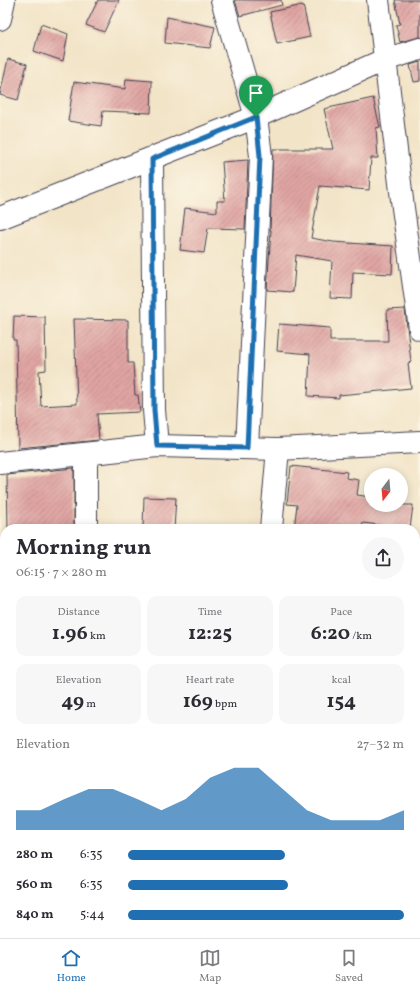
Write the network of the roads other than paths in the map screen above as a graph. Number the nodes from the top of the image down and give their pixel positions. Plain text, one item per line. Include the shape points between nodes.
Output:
1 (4, 0) edge
2 (222, 0) edge
3 (378, 0) edge
4 (0, 19) edge
5 (420, 49) edge
6 (384, 60) junction
7 (256, 117) junction
8 (152, 159) junction
9 (0, 218) edge
10 (420, 329) edge
11 (420, 442) edge
12 (157, 446) junction
13 (247, 448) junction
14 (278, 450) junction
15 (86, 454) junction
16 (0, 463) edge
17 (86, 524) edge
18 (271, 524) edge

1 - 4 street
2 - 7 street
3 - 6 street
5 - 6 street
6 - 7 street
6 - 10 street
7 - 8 street
7 - 13 street via 260,156
8 - 9 street
8 - 12 street via 154,410
11 - 14 street
12 - 13 street
12 - 15 street
13 - 14 street
14 - 18 street
15 - 16 street
15 - 17 street

